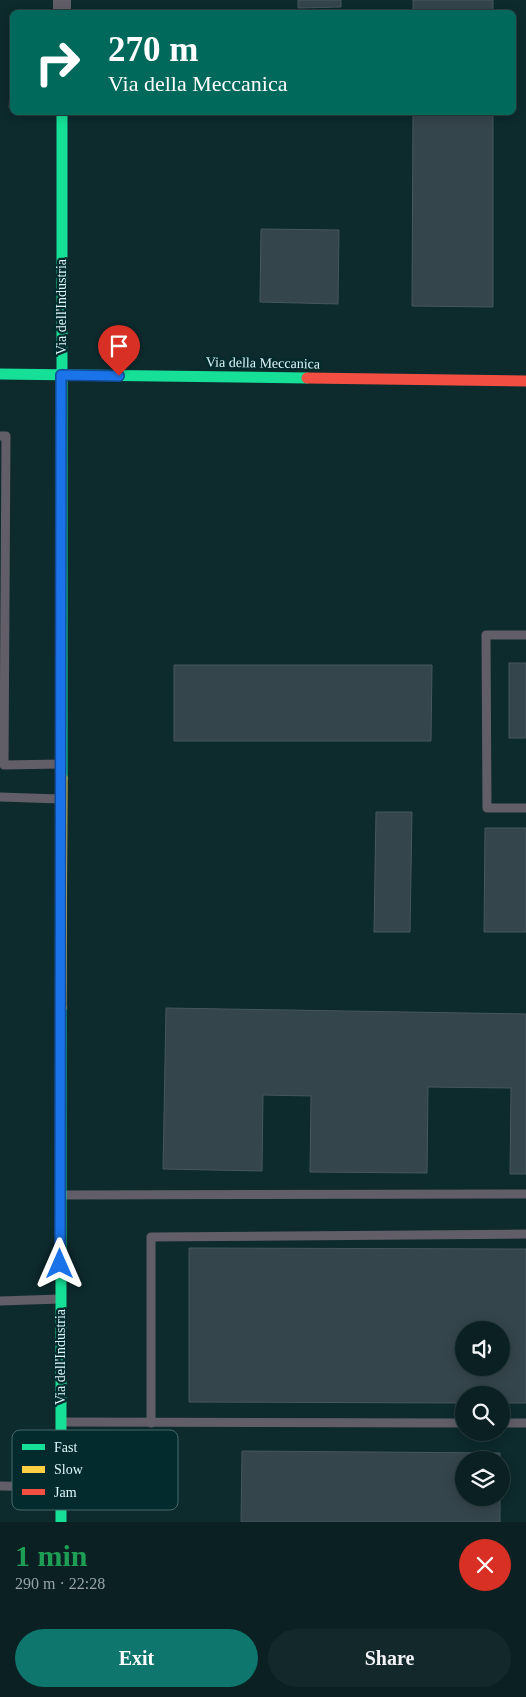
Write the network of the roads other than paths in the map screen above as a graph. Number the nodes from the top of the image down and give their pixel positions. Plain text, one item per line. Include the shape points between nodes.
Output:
1 (62, 115) edge
2 (0, 374) edge
3 (61, 375) junction
4 (526, 381) edge
5 (0, 436) edge
6 (526, 635) edge
7 (60, 764) junction
8 (0, 797) edge
9 (60, 799) junction
10 (526, 808) edge
11 (526, 1194) edge
12 (60, 1195) junction
13 (526, 1234) edge
14 (60, 1299) junction
15 (0, 1301) edge
16 (60, 1422) junction
17 (151, 1422) junction
18 (455, 1423) edge
19 (510, 1423) edge
20 (526, 1423) edge
21 (60, 1430) edge

1 - 3 street, Via dell'Industria
2 - 3 street, Via della Meccanica
3 - 4 street, Via della Meccanica
3 - 7 street, Via dell'Industria
5 - 7 lane via 6,436 4,765
6 - 10 lane via 486,636 486,808
7 - 9 street, Via dell'Industria
8 - 9 lane
9 - 12 street, Via dell'Industria
11 - 12 lane
12 - 14 street, Via dell'Industria
13 - 17 lane via 151,1237
14 - 15 lane
14 - 16 street, Via dell'Industria
16 - 17 lane
16 - 21 street, Via dell'Industria
17 - 18 lane
19 - 20 lane

